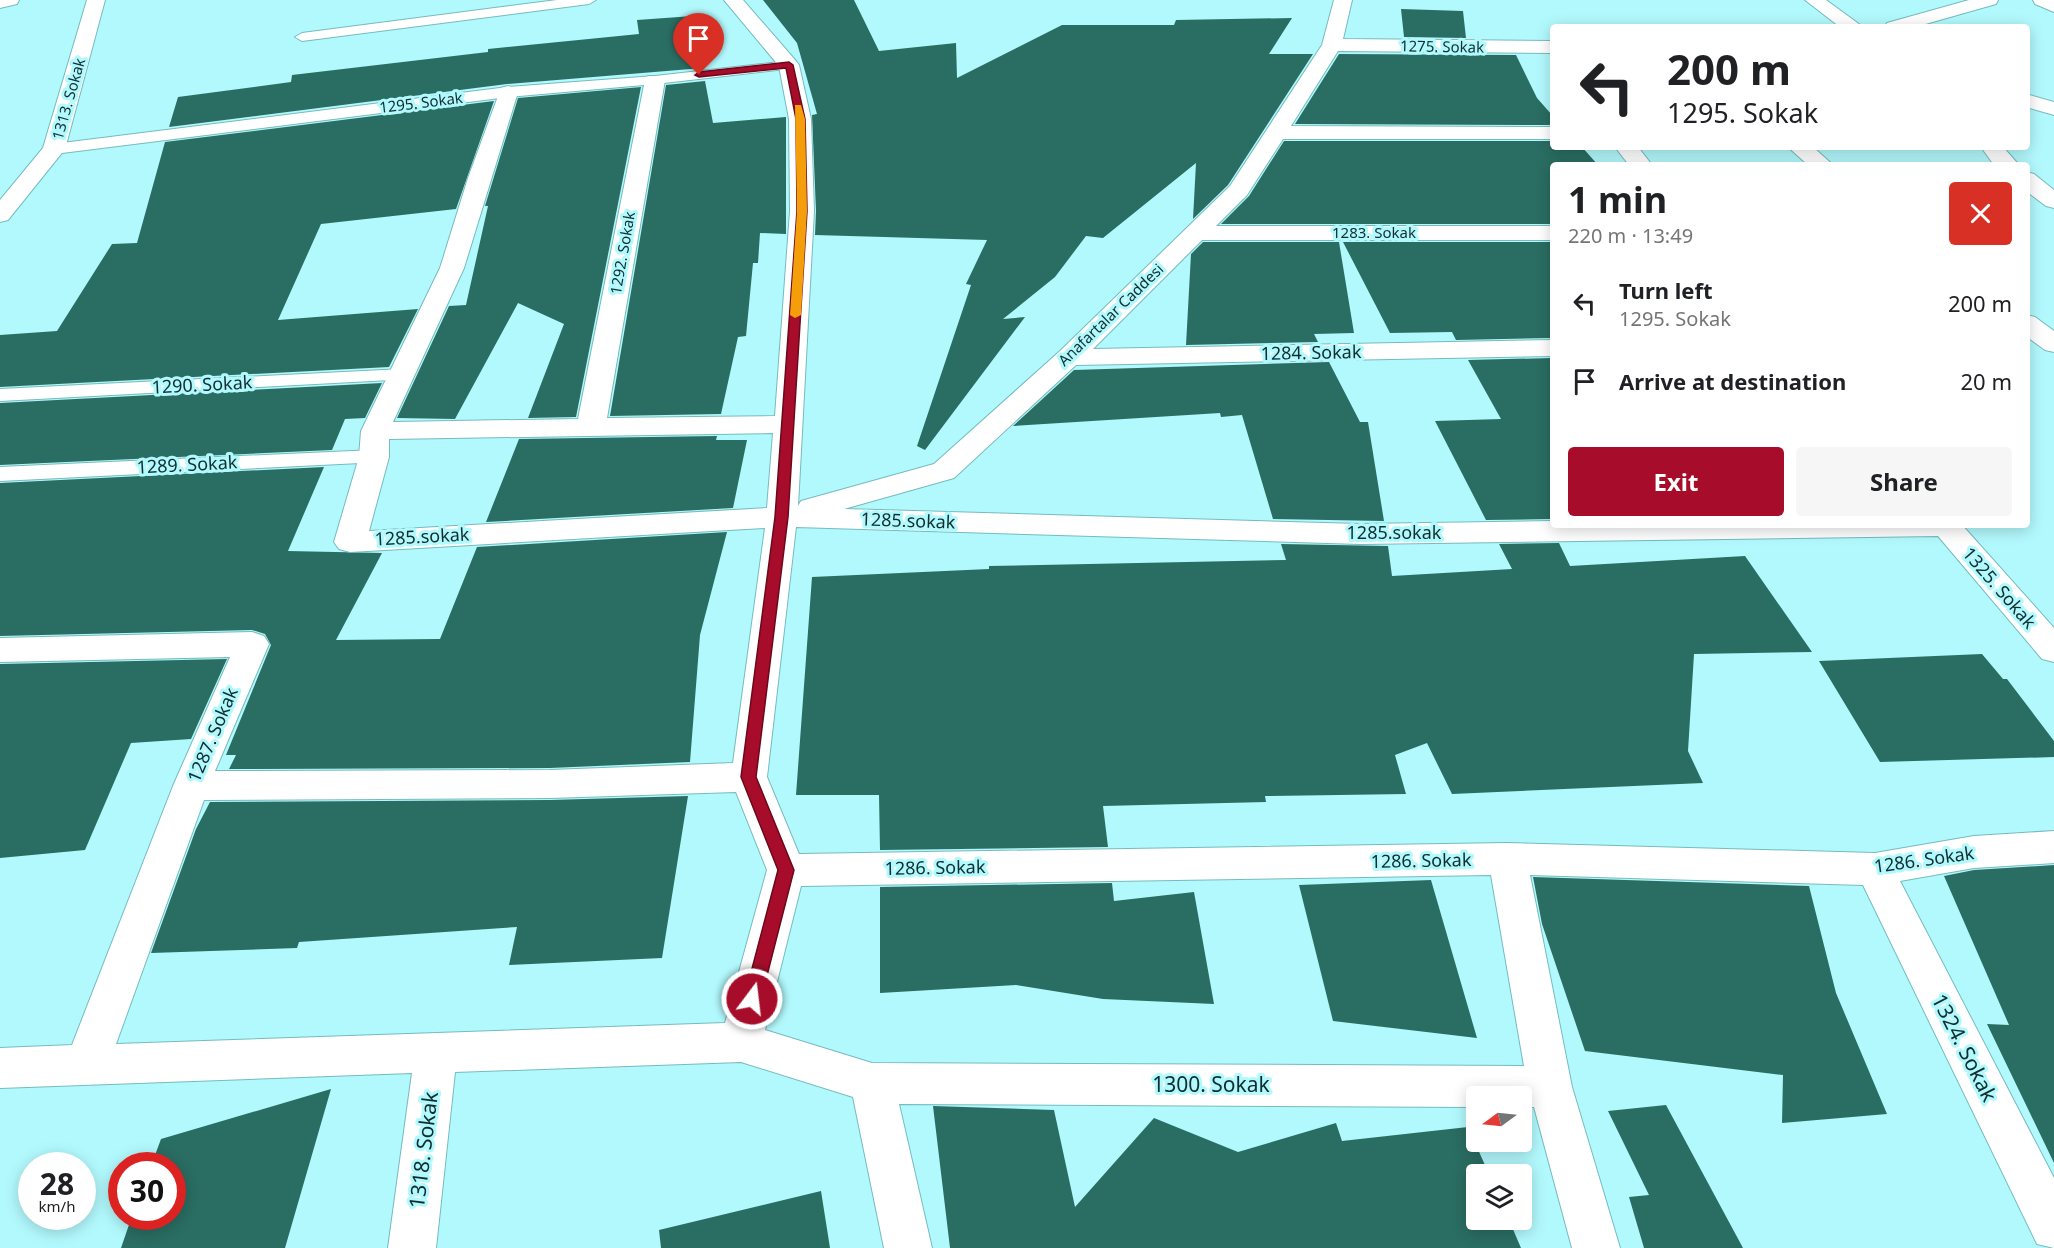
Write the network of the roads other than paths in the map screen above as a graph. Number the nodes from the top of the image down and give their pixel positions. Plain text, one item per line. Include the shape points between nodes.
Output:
1 (10, 0) edge
2 (96, 0) edge
3 (589, 0) edge
4 (733, 0) edge
5 (1343, 0) edge
6 (1814, 0) edge
7 (1989, 0) edge
8 (2042, 0) edge
9 (0, 2) edge
10 (2054, 6) edge
11 (1849, 24) edge
12 (1905, 24) edge
13 (302, 37) dead end
14 (1332, 45) junction
15 (1550, 51) edge
16 (789, 65) junction
17 (655, 80) junction
18 (508, 92) junction
19 (2030, 101) edge
20 (2054, 109) edge
21 (1275, 132) junction
22 (1550, 133) edge
23 (54, 149) junction
24 (1628, 150) edge
25 (1803, 150) edge
26 (1994, 150) edge
27 (1638, 162) edge
28 (1818, 162) edge
29 (2004, 162) edge
30 (2030, 182) edge
31 (2054, 201) edge
32 (0, 215) edge
33 (1196, 233) junction
34 (1550, 233) edge
35 (2030, 326) edge
36 (2054, 344) edge
37 (1550, 348) edge
38 (1069, 357) junction
39 (403, 375) junction
40 (0, 395) edge
41 (788, 424) junction
42 (591, 427) junction
43 (375, 444) junction
44 (0, 474) edge
45 (782, 517) junction
46 (1750, 528) edge
47 (1948, 528) edge
48 (0, 650) edge
49 (2054, 650) edge
50 (749, 777) junction
51 (191, 786) junction
52 (2054, 847) edge
53 (1507, 859) junction
54 (1875, 869) junction
55 (786, 870) junction
56 (741, 1042) junction
57 (436, 1052) junction
58 (87, 1063) junction
59 (0, 1068) edge
60 (872, 1083) junction
61 (1550, 1087) junction
62 (2054, 1227) edge
63 (412, 1248) edge
64 (908, 1248) edge
65 (1596, 1248) edge

1 - 9 street
2 - 23 street, 1313. Sokak
3 - 13 lane
4 - 16 street
5 - 14 street, Anafartalar Caddesi
6 - 11 street
7 - 12 street
8 - 10 street
14 - 15 street, 1275. Sokak
14 - 21 street, Anafartalar Caddesi
16 - 17 lane, 1295. Sokak
16 - 41 street via 800,119 802,211
17 - 18 lane, 1295. Sokak
17 - 42 street, 1292. Sokak
18 - 23 lane, 1295. Sokak
18 - 39 street, 1285.sokak via 452,268
19 - 20 street
21 - 22 street
21 - 33 street, Anafartalar Caddesi via 1239,190
23 - 32 street, 1313. Sokak
24 - 27 street
25 - 28 street
26 - 29 street
30 - 31 street
33 - 34 street, 1283. Sokak
33 - 38 street, Anafartalar Caddesi
35 - 36 street
37 - 38 street, 1284. Sokak
38 - 45 street, Anafartalar Caddesi via 944,471
39 - 40 lane, 1290. Sokak
39 - 43 street, 1285.sokak
41 - 42 street
41 - 45 street
42 - 43 street
43 - 44 lane, 1289. Sokak
43 - 45 street, 1285.sokak via 350,542
45 - 46 street, 1285.sokak via 1360,534
45 - 50 street
47 - 49 street, 1325. Sokak
48 - 51 street, 1287. Sokak via 252,644
50 - 51 street via 550,784
50 - 55 street
51 - 58 street, 1287. Sokak
52 - 54 street, 1286. Sokak via 1974,852
53 - 54 street, 1286. Sokak
53 - 55 street, 1286. Sokak
53 - 61 street
54 - 62 street, 1324. Sokak
55 - 56 street
56 - 57 street, 1300. Sokak
56 - 60 street, 1300. Sokak
57 - 58 street, 1300. Sokak
57 - 63 street, 1318. Sokak
58 - 59 street, 1300. Sokak
60 - 61 street, 1300. Sokak
60 - 64 street
61 - 65 street

